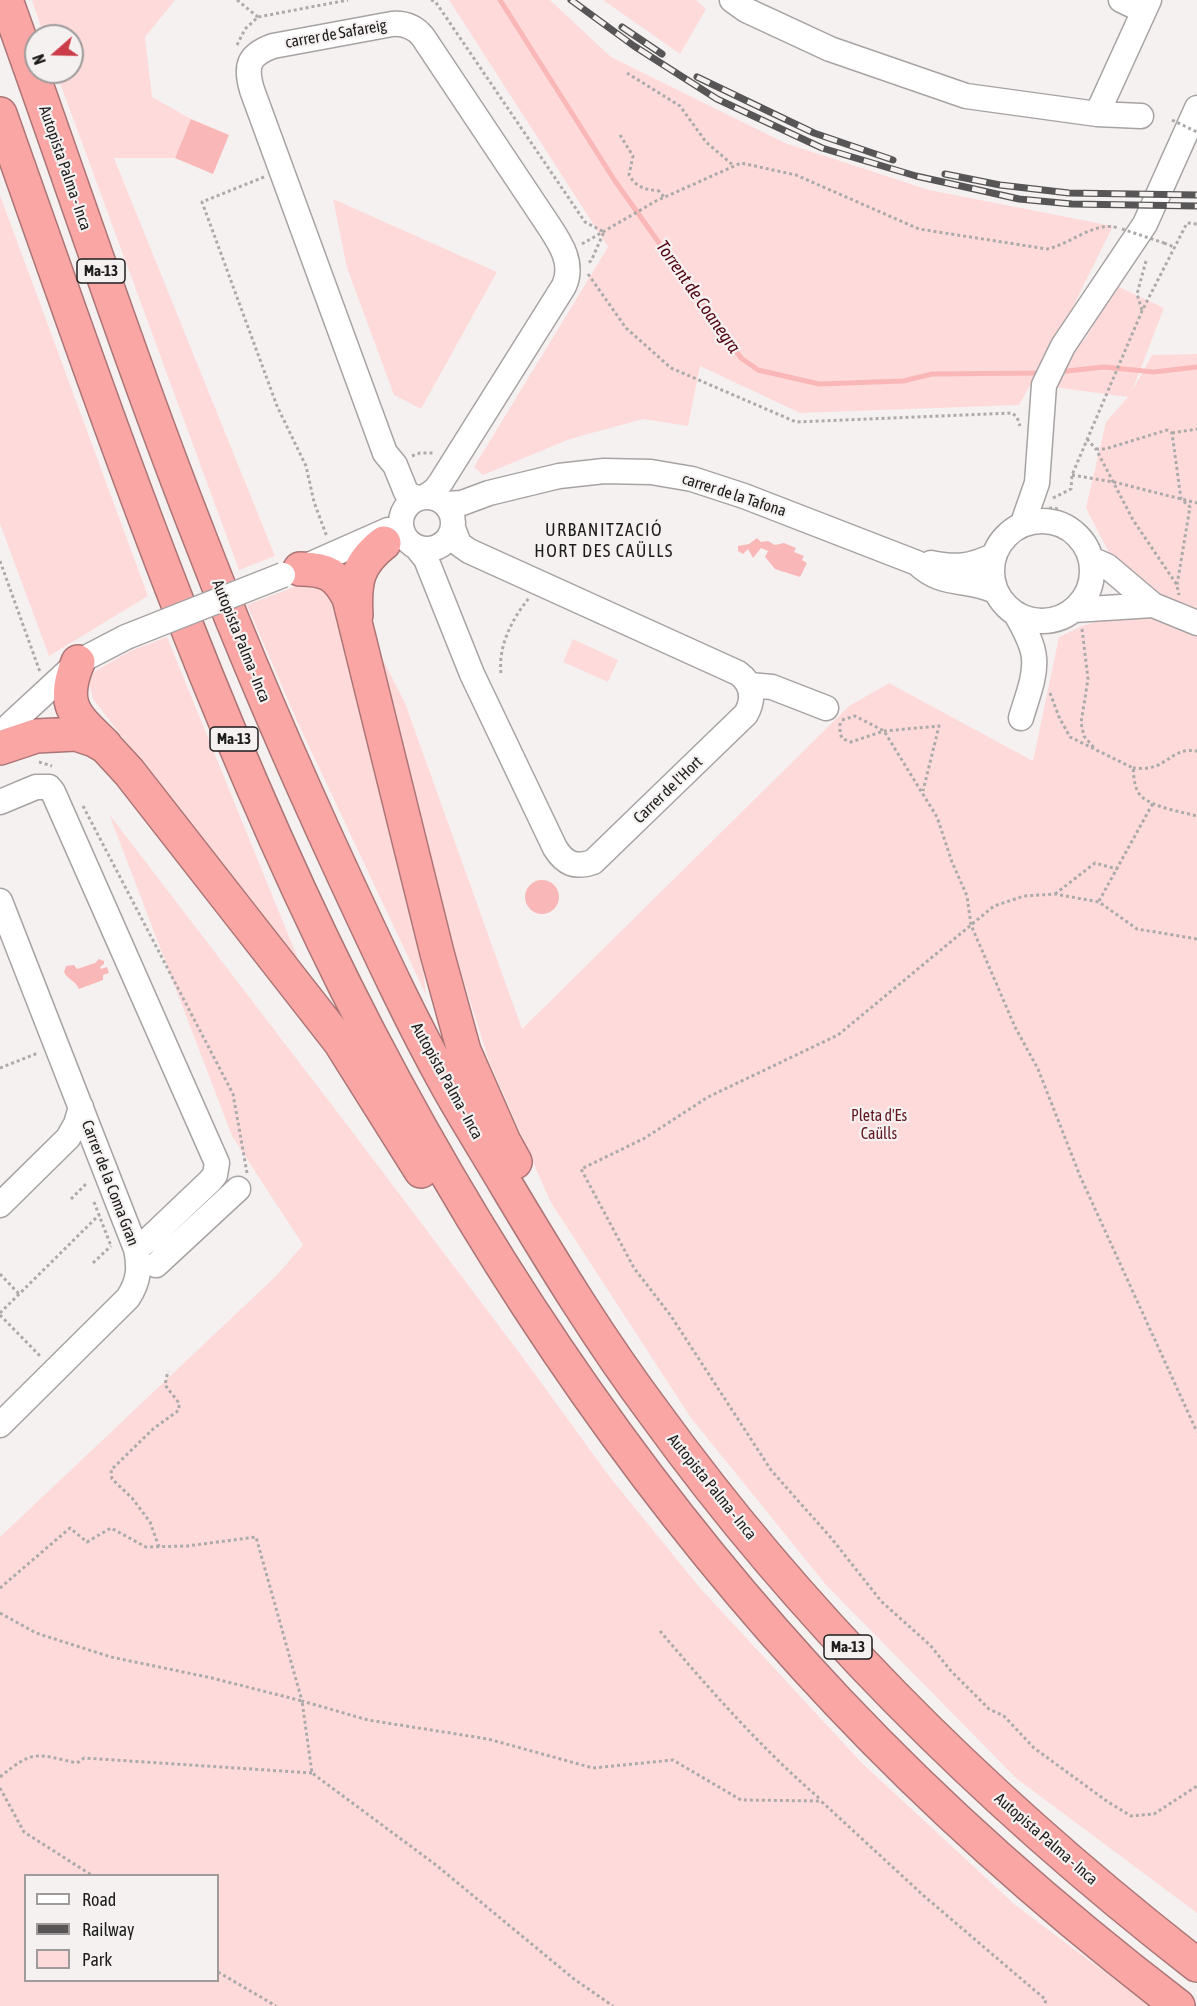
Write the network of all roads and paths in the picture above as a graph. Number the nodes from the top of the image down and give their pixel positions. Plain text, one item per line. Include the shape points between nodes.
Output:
1 (6, 0) edge
2 (237, 0) edge
3 (433, 0) edge
4 (1120, 0) edge
5 (743, 3) edge
6 (1147, 5) edge
7 (258, 17) dead end
8 (627, 73) dead end
9 (1197, 108) edge
10 (0, 114) edge
11 (1096, 114) junction
12 (1141, 116) dead end
13 (1172, 120) dead end
14 (1197, 132) edge
15 (620, 135) dead end
16 (734, 166) junction
17 (269, 175) dead end
18 (665, 198) junction
19 (1197, 224) edge
20 (604, 232) junction
21 (578, 246) dead end
22 (1174, 247) junction
23 (1197, 429) edge
24 (1023, 433) dead end
25 (1172, 433) junction
26 (1087, 439) junction
27 (1096, 449) junction
28 (442, 452) dead end
29 (386, 453) junction
30 (411, 457) dead end
31 (1072, 475) junction
32 (1114, 482) junction
33 (1043, 491) junction
34 (1181, 499) junction
35 (1197, 503) edge
36 (440, 505) junction
37 (1023, 524) junction
38 (1067, 527) junction
39 (403, 534) junction
40 (334, 555) junction
41 (993, 556) junction
42 (1091, 559) junction
43 (0, 561) edge
44 (917, 563) junction
45 (292, 572) junction
46 (540, 583) junction
47 (1177, 585) junction
48 (995, 591) junction
49 (1153, 605) junction
50 (1016, 614) junction
51 (1066, 614) junction
52 (1191, 620) edge
53 (357, 622) junction
54 (78, 662) junction
55 (1033, 667) junction
56 (501, 674) dead end
57 (42, 676) dead end
58 (749, 685) junction
59 (834, 715) junction
60 (1021, 718) dead end
61 (884, 731) junction
62 (2, 738) edge
63 (106, 747) junction
64 (1096, 750) junction
65 (1197, 751) edge
66 (32, 761) dead end
67 (58, 768) dead end
68 (1133, 768) junction
69 (922, 792) junction
70 (0, 802) edge
71 (80, 802) dead end
72 (1153, 803) junction
73 (1197, 816) edge
74 (1117, 869) junction
75 (1055, 894) junction
76 (0, 901) edge
77 (1099, 902) junction
78 (970, 925) junction
79 (1197, 939) edge
80 (43, 1051) dead end
81 (0, 1068) edge
82 (81, 1107) junction
83 (91, 1178) dead end
84 (238, 1189) joint
85 (70, 1199) dead end
86 (0, 1205) edge
87 (104, 1211) dead end
88 (126, 1245) junction
89 (93, 1263) dead end
90 (156, 1265) dead end
91 (559, 1273) junction
92 (0, 1274) edge
93 (19, 1294) junction
94 (0, 1314) edge
95 (543, 1330) junction
96 (45, 1361) dead end
97 (168, 1371) dead end
98 (0, 1425) edge
99 (1197, 1432) edge
100 (159, 1546) junction
101 (0, 1588) edge
102 (0, 1613) edge
103 (660, 1631) dead end
104 (302, 1701) junction
105 (312, 1773) junction
106 (0, 1777) edge
107 (1197, 1786) edge
108 (0, 1788) edge
109 (821, 1801) junction
110 (91, 1874) edge
111 (1197, 1965) edge
112 (219, 1973) edge
113 (276, 2006) edge
114 (613, 2006) edge
115 (1044, 2006) edge
116 (1178, 2006) edge

1 - 91 highway, Autopista Palma - Inca / Ma-13 via 200,540 299,778 438,1069
2 - 7 path
3 - 20 path via 585,222
4 - 6 street
5 - 11 street via 830,49 966,96
6 - 11 street
8 - 16 path via 680,106 706,142
9 - 33 street via 1145,224 1063,346 1044,385
10 - 95 highway, Ma-13 via 133,485 258,795 368,1031 451,1183
11 - 12 street
13 - 14 path, bridge
15 - 18 path via 633,156 629,175 634,184 659,191
16 - 18 path
16 - 22 path, bridge via 741,162 795,175 920,229 1047,249 1113,226
17 - 40 path via 202,202 277,406 306,466 314,502
18 - 20 path
19 - 22 path via 1187,223
20 - 21 path
20 - 24 path via 591,261 582,266 626,328 671,368 796,422 1012,413
22 - 26 path
23 - 25 path
25 - 27 path via 1167,430
25 - 34 path
26 - 27 path
26 - 31 path
27 - 32 path
28 - 30 path
29 - 36 street, carrer de Safareig via 405,492
29 - 36 street, carrer de Safareig via 280,169 248,71 251,60 273,45 397,23 414,28 423,37 549,226 568,266 564,286
29 - 39 street, carrer de Safareig via 386,468 400,505
31 - 32 path
31 - 33 path via 1071,489
32 - 34 path
32 - 47 path via 1133,520
33 - 37 street
33 - 38 street
34 - 35 path
34 - 47 path via 1190,507
36 - 39 street via 407,506
36 - 39 street via 451,535 442,545 430,550
36 - 44 street, carrer de la Tafona via 462,514 509,490 590,471 673,475 744,496
36 - 46 street via 459,544
37 - 38 street via 1053,521
37 - 41 street via 1010,531
38 - 42 street via 1078,535
39 - 40 street
39 - 53 highway via 372,552 359,573
39 - 58 street, Carrer de l'Hort via 426,559 482,694 555,848 566,862 580,866 604,853 746,714 752,700
40 - 45 street
41 - 44 street via 952,567
41 - 48 street
42 - 49 street via 1107,566
42 - 51 street via 1090,587 1084,600
43 - 57 path
44 - 48 street via 928,574 981,584
45 - 53 highway via 323,571 341,582
45 - 54 street, bridge via 126,637
46 - 56 path via 508,629
46 - 58 street via 738,673
47 - 52 path
48 - 50 street
49 - 51 street
49 - 52 street
50 - 51 street via 1035,621
50 - 55 street via 1028,636
51 - 55 street
51 - 64 path via 1082,626 1088,679 1081,723 1083,735
53 - 91 highway via 436,953 464,1051 504,1142 554,1230
54 - 62 street
54 - 63 highway via 69,690 73,708
55 - 60 street
55 - 64 path via 1049,689 1070,737
58 - 59 street via 772,687
59 - 61 path via 855,716
59 - 61 path via 843,739 851,742
61 - 69 path
61 - 69 path via 939,726
62 - 63 highway via 76,734
63 - 95 highway via 340,1042 487,1277
64 - 68 path
65 - 68 path via 1178,752 1165,762
66 - 67 path
68 - 72 path via 1140,796
69 - 78 path via 937,817 967,896
70 - 88 street via 43,786 57,798 217,1163 210,1181 148,1240
71 - 84 path via 234,1094 249,1183
72 - 73 path
72 - 74 path
74 - 75 path via 1095,863
74 - 77 path
75 - 77 path
75 - 78 path via 1024,896 994,906
76 - 82 street, Carrer de la Coma Gran
77 - 79 path via 1137,929
78 - 99 path via 1038,1069 1080,1176
78 - 107 path via 838,1035 708,1097 645,1138 581,1169 634,1268 671,1316 771,1470 881,1601 930,1645 989,1709 1004,1716 1034,1748 1131,1816 1154,1814
80 - 81 path
82 - 86 street via 68,1138
82 - 88 street, Carrer de la Coma Gran
83 - 85 path
84 - 90 street
87 - 93 path
88 - 89 path
88 - 98 street, Carrer de la Coma Gran via 139,1262 139,1276 128,1298
91 - 111 highway, Autopista Palma - Inca / Ma-13 via 662,1424 817,1614 998,1797 1127,1910
92 - 93 path
93 - 94 path
94 - 96 path
95 - 116 highway, Ma-13 via 670,1505 839,1703 962,1824 1115,1957
97 - 100 path via 165,1385 179,1402 179,1410 111,1470 112,1479 150,1522
100 - 101 path via 146,1546 111,1528 87,1542 70,1528
100 - 104 path via 256,1538
102 - 104 path via 36,1633 111,1657
103 - 109 path via 781,1766
104 - 105 path
104 - 109 path via 368,1720 488,1739 593,1768 673,1760 741,1800
105 - 106 path via 84,1758 77,1763 40,1755 22,1759
105 - 114 path via 436,1865 574,1979
108 - 110 path via 24,1832
109 - 115 path via 1046,2000
112 - 113 path

